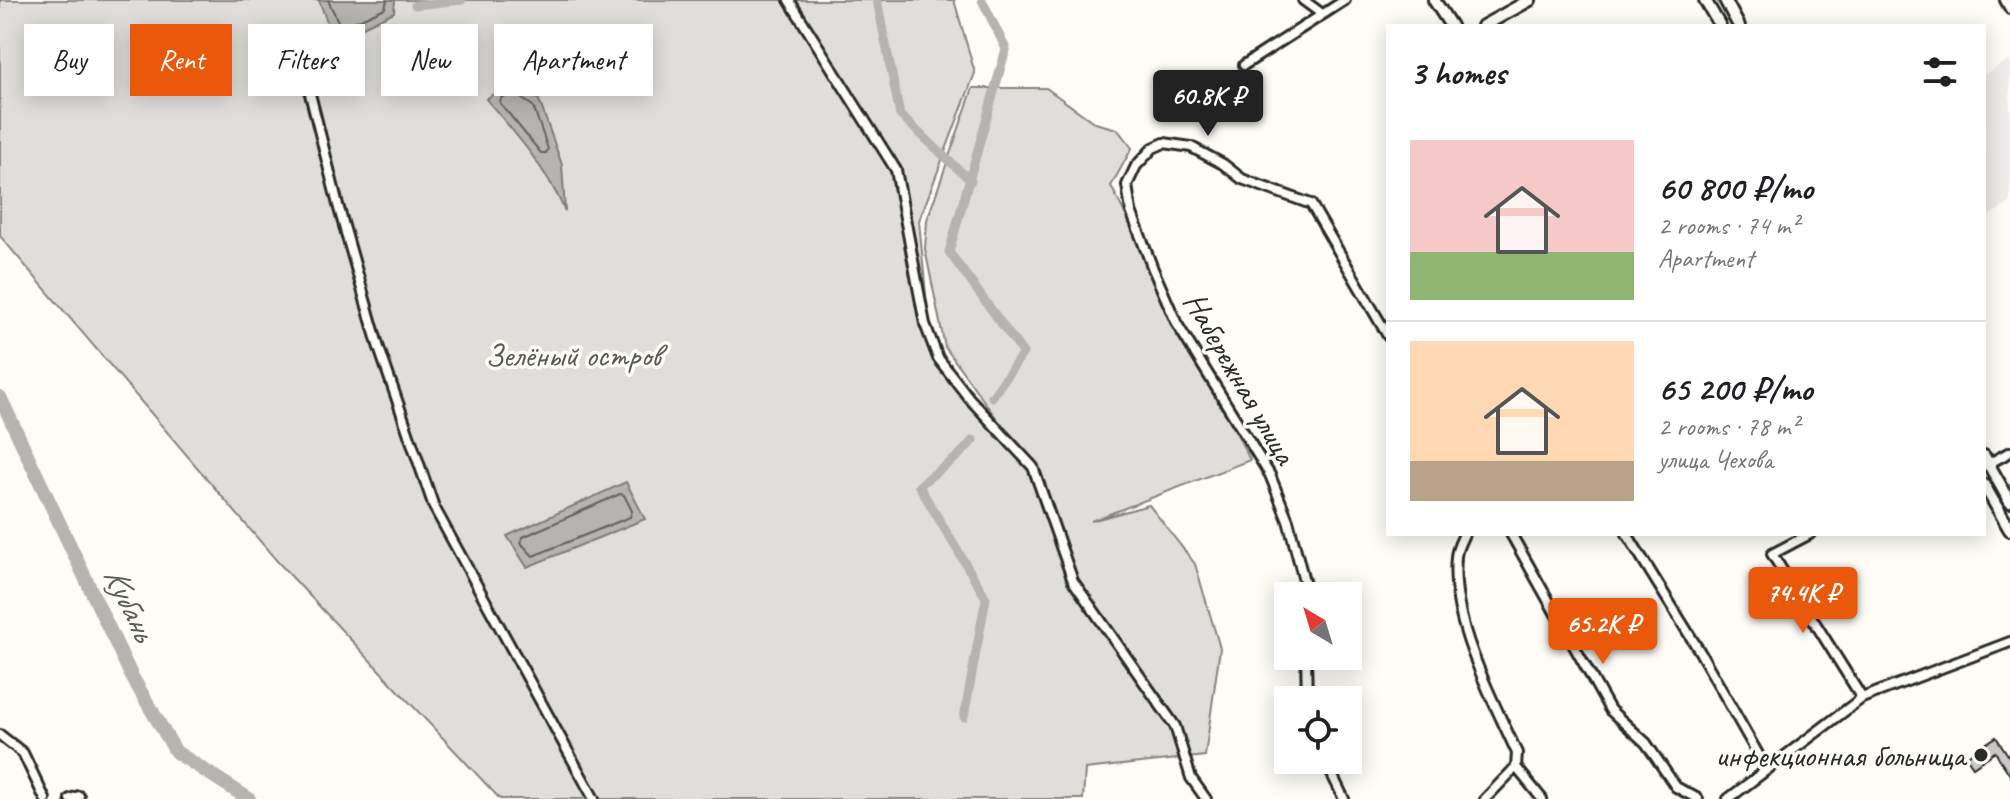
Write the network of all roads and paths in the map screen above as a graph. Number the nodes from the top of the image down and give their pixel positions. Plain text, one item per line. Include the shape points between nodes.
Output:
1 (789, 0) edge
2 (1303, 0) edge
3 (1345, 0) edge
4 (1434, 0) edge
5 (1530, 0) edge
6 (1705, 0) edge
7 (1725, 0) edge
8 (2005, 0) edge
9 (2010, 9) edge
10 (1322, 14) junction
11 (1450, 24) edge
12 (1487, 24) edge
13 (1719, 24) edge
14 (1738, 24) edge
15 (1244, 65) dead end
16 (311, 96) edge
17 (1386, 333) edge
18 (2010, 452) edge
19 (1986, 462) edge
20 (1986, 488) edge
21 (2010, 502) edge
22 (2010, 530) edge
23 (1463, 536) edge
24 (1512, 536) edge
25 (1628, 536) edge
26 (1806, 536) edge
27 (1304, 582) edge
28 (2010, 642) edge
29 (1862, 698) junction
30 (0, 735) edge
31 (1516, 767) junction
32 (1767, 770) junction
33 (1332, 774) edge
34 (45, 799) edge
35 (594, 799) edge
36 (1206, 799) edge
37 (1344, 799) edge
38 (1485, 799) edge
39 (1542, 799) edge
40 (1698, 799) edge
41 (1728, 799) edge

1 - 36 street via 896,170 925,324 938,358 1033,467 1073,581 1175,726 1191,778
2 - 10 street
3 - 10 street
4 - 11 main road
5 - 12 main road
6 - 13 main road
7 - 14 main road
8 - 9 street
10 - 15 street
16 - 35 street via 378,345 434,507
17 - 27 street, Набережная улица via 1311,204 1242,179 1191,147 1164,143 1136,166 1127,185 1131,211 1177,324 1270,475
18 - 19 street
19 - 21 main road
20 - 22 main road
23 - 31 street via 1455,556 1462,611 1478,669 1517,753
24 - 40 street via 1610,710 1646,743 1676,787
25 - 32 street
26 - 29 street via 1772,554
28 - 29 street
29 - 32 street
30 - 34 street via 23,753
31 - 38 street
31 - 39 street
32 - 41 street
33 - 37 street

